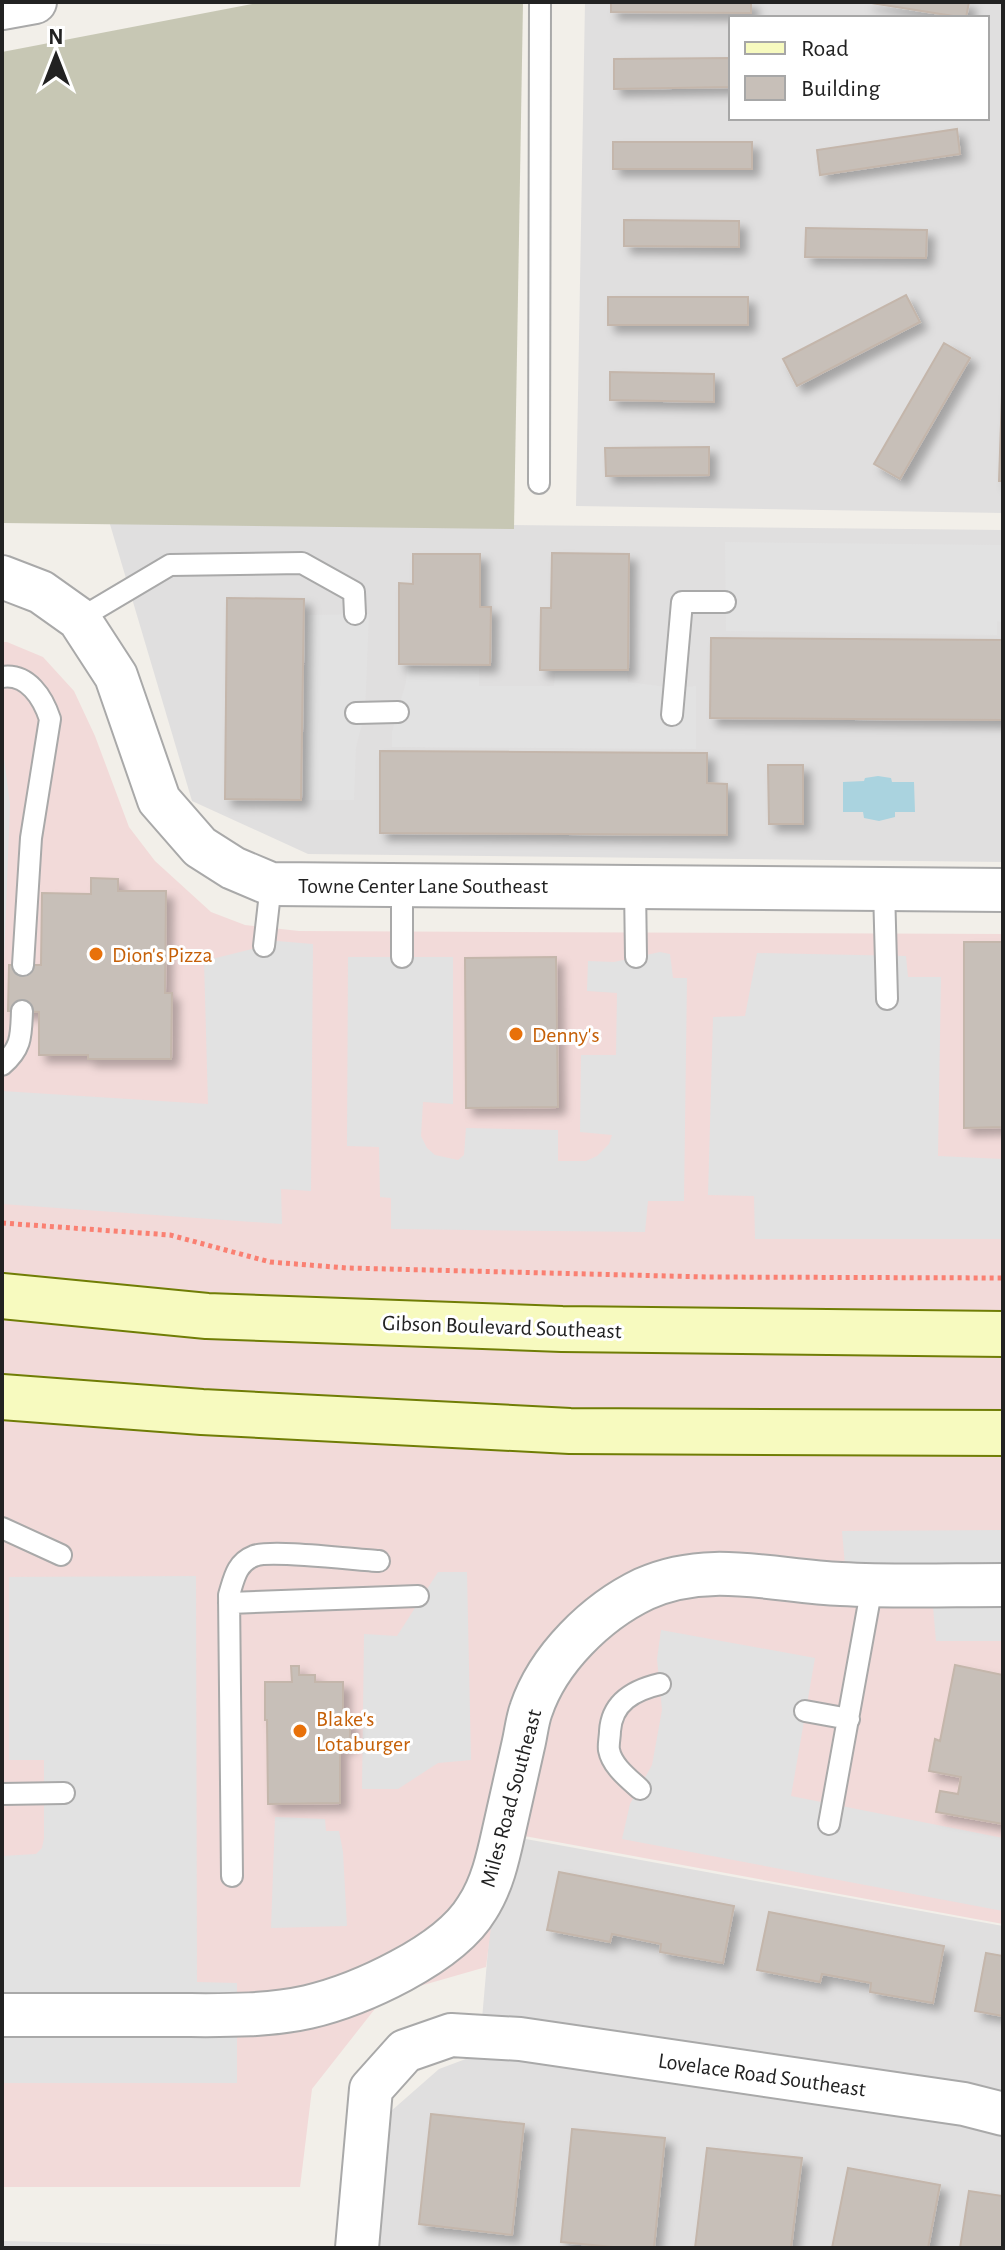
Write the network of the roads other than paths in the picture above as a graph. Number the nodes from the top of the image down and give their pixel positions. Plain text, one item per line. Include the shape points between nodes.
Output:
1 (35, 2) edge
2 (540, 2) edge
3 (2, 8) edge
4 (539, 483) dead end
5 (3, 579) edge
6 (725, 602) dead end
7 (355, 614) dead end
8 (79, 619) junction
9 (2, 677) edge
10 (398, 712) dead end
11 (356, 713) dead end
12 (672, 715) dead end
13 (271, 884) junction
14 (402, 885) junction
15 (635, 887) junction
16 (884, 889) junction
17 (1003, 890) edge
18 (264, 946) dead end
19 (402, 957) dead end
20 (636, 957) dead end
21 (23, 965) dead end
22 (887, 999) dead end
23 (22, 1011) dead end
24 (2, 1065) edge
25 (2, 1296) edge
26 (1003, 1334) edge
27 (2, 1397) edge
28 (1003, 1433) edge
29 (2, 1528) edge
30 (61, 1555) dead end
31 (379, 1561) dead end
32 (1003, 1585) edge
33 (872, 1586) junction
34 (418, 1596) dead end
35 (229, 1603) junction
36 (660, 1684) dead end
37 (805, 1711) dead end
38 (849, 1719) junction
39 (640, 1789) dead end
40 (64, 1793) dead end
41 (2, 1794) edge
42 (829, 1824) dead end
43 (232, 1876) dead end
44 (2, 2015) edge
45 (1003, 2114) edge
46 (357, 2248) edge

1 - 3 street
2 - 4 lane
5 - 8 street, Towne Center Lane Southeast via 41,592
6 - 12 lane via 682,602
7 - 8 lane via 354,592 302,563 199,564 170,565
8 - 13 street, Towne Center Lane Southeast via 116,676 159,800 200,847
9 - 21 lane via 33,687 50,719 31,838
10 - 11 lane
13 - 14 street, Towne Center Lane Southeast
13 - 18 lane
14 - 15 street, Towne Center Lane Southeast
14 - 19 lane
15 - 16 street, Towne Center Lane Southeast
15 - 20 lane
16 - 17 street, Towne Center Lane Southeast
16 - 22 lane
23 - 24 lane via 21,1038 14,1055
25 - 26 main road, Gibson Boulevard Southeast via 285,1319 562,1329
27 - 28 main road via 570,1431
29 - 30 lane
31 - 35 lane via 256,1555 236,1569
32 - 33 street, Miles Road Southeast
33 - 38 lane
33 - 44 street, Miles Road Southeast via 703,1573 642,1590 590,1624 558,1660 531,1710 498,1856 478,1908 451,1937 382,1981 347,1996 265,2014
34 - 35 lane
35 - 43 lane
36 - 39 lane via 621,1702 611,1722 609,1750 620,1772
37 - 38 lane
38 - 42 lane
40 - 41 lane
45 - 46 street, Lovelace Road Southeast via 520,2039 451,2035 405,2051 371,2089

